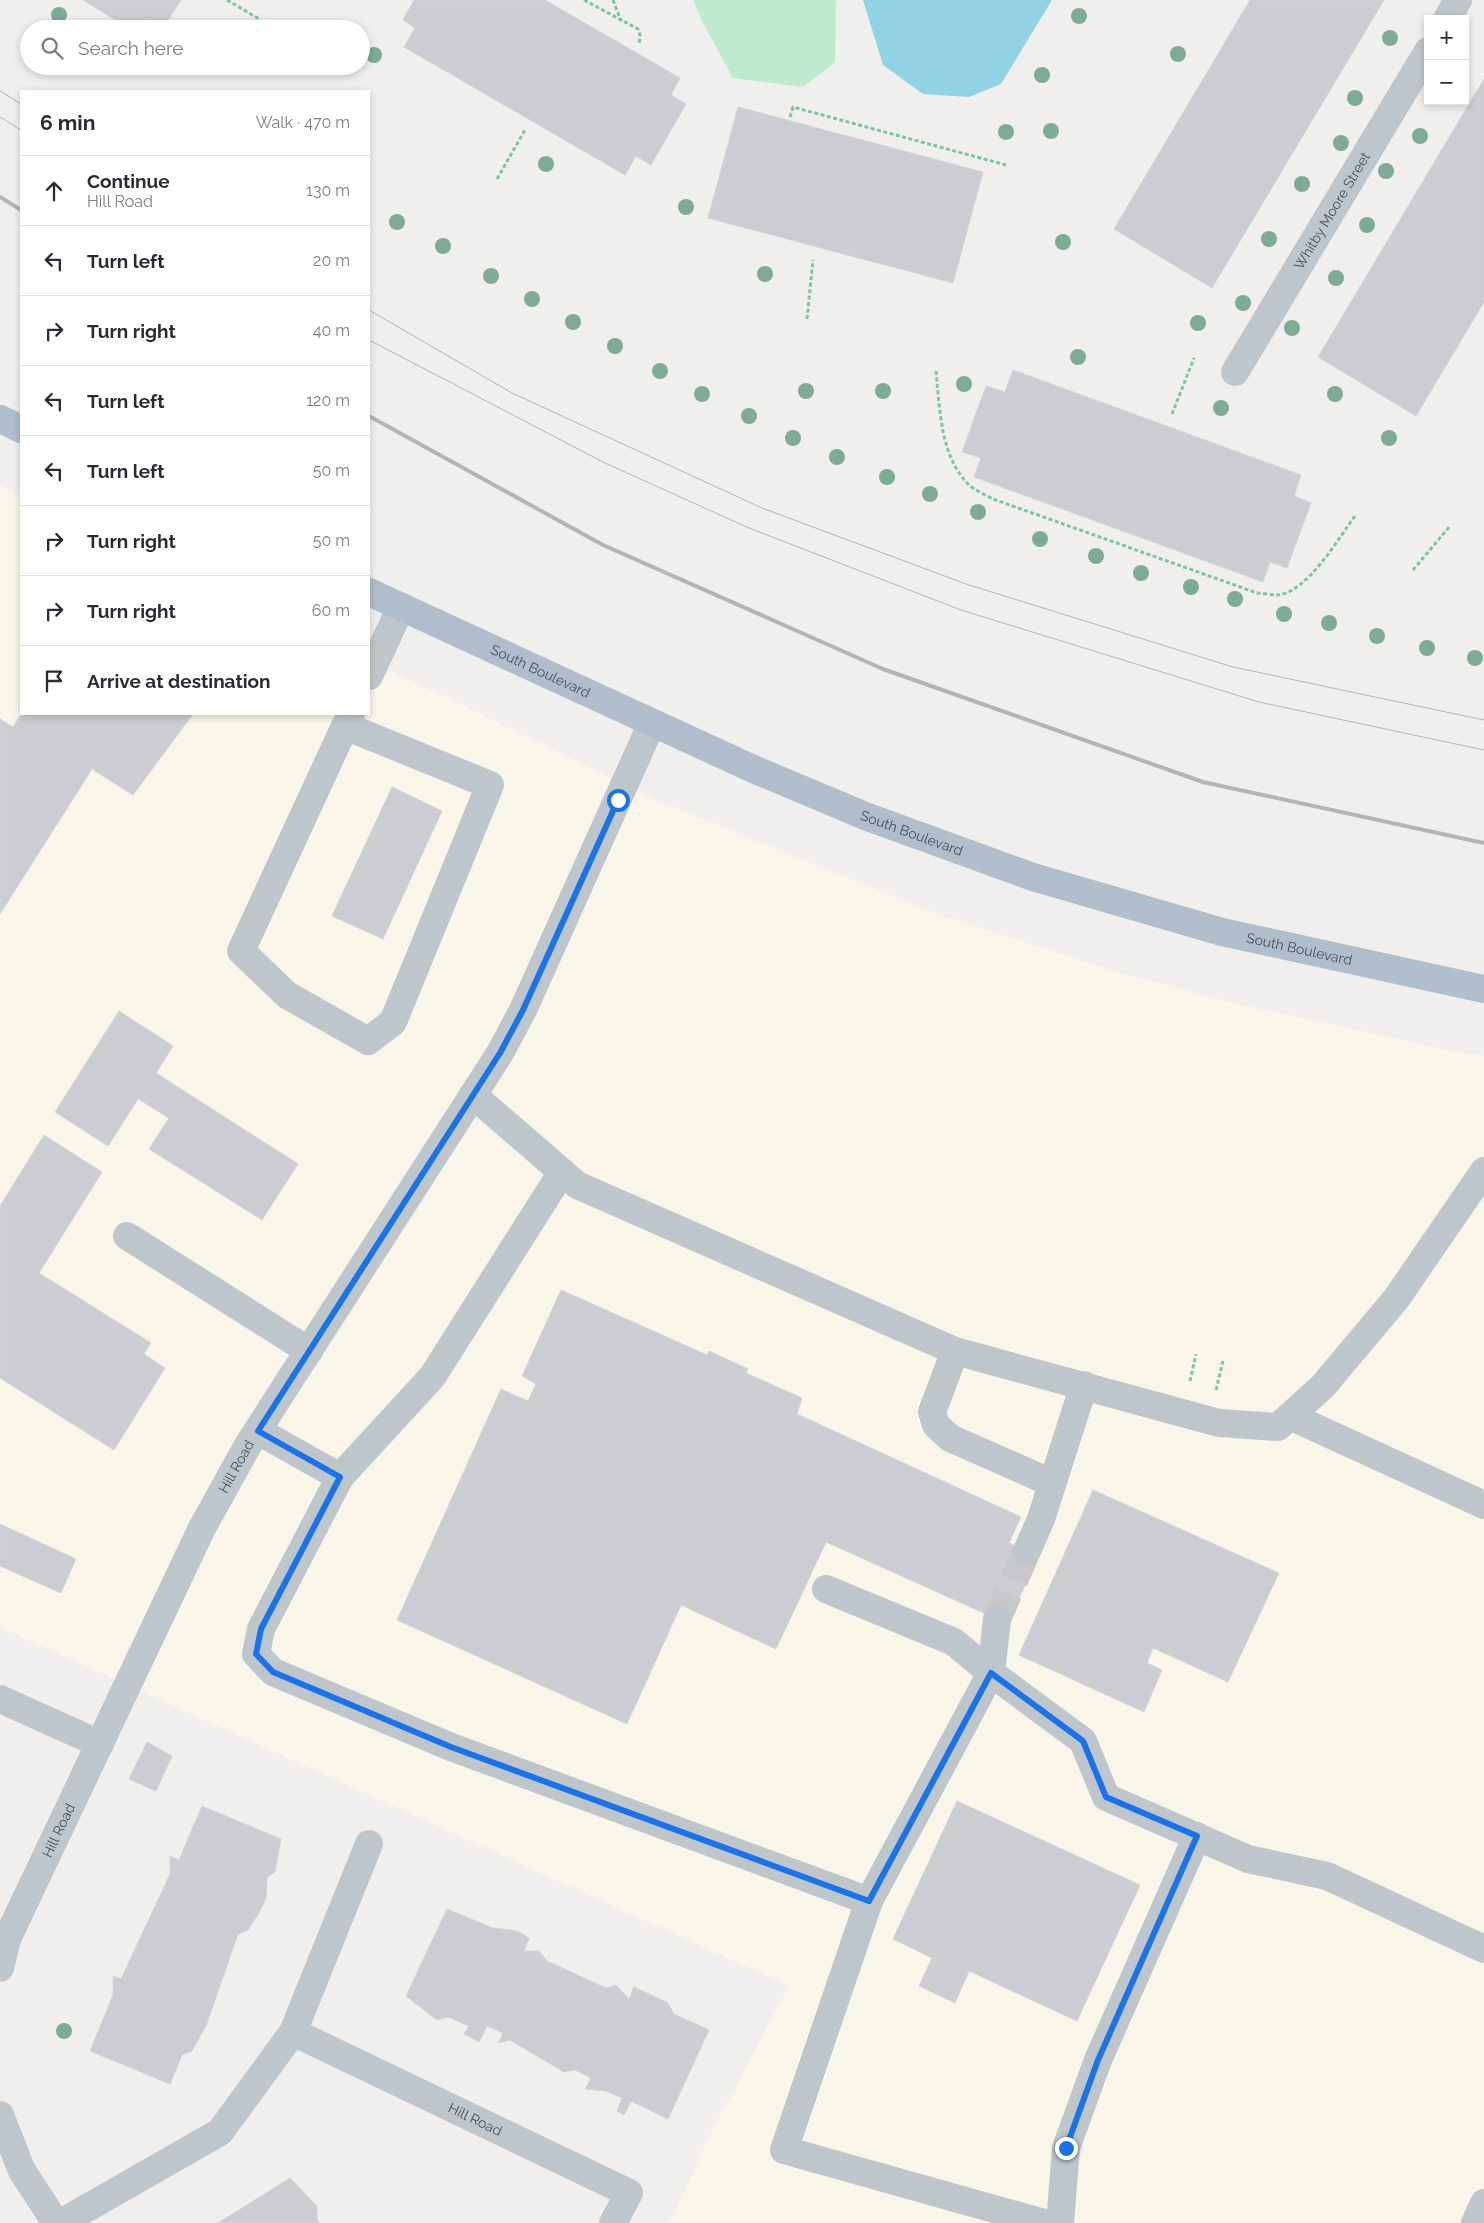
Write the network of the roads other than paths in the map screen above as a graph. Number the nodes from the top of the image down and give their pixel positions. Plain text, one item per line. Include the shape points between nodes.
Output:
1 (1458, 0) edge
2 (1449, 15) edge
3 (1424, 58) edge
4 (1235, 372) dead end
5 (0, 419) edge
6 (20, 429) edge
7 (370, 592) edge
8 (401, 607) junction
9 (370, 674) edge
10 (348, 720) edge
11 (652, 723) junction
12 (1484, 989) edge
13 (473, 1095) junction
14 (1484, 1171) edge
15 (562, 1172) junction
16 (127, 1236) dead end
17 (309, 1351) junction
18 (955, 1351) junction
19 (1084, 1385) junction
20 (1290, 1416) junction
21 (258, 1431) junction
22 (340, 1477) junction
23 (1052, 1482) junction
24 (1484, 1504) edge
25 (1027, 1551) tunnel mouth
26 (826, 1590) dead end
27 (996, 1620) tunnel mouth
28 (991, 1673) junction
29 (0, 1699) edge
30 (100, 1744) junction
31 (1197, 1836) junction
32 (369, 1844) dead end
33 (869, 1901) junction
34 (1484, 1949) edge
35 (0, 1968) edge
36 (293, 2032) junction
37 (0, 2115) edge
38 (1484, 2203) edge
39 (56, 2223) edge
40 (61, 2223) edge
41 (613, 2223) edge
42 (1044, 2223) edge
43 (1060, 2223) edge
44 (1476, 2223) edge

1 - 2 street
3 - 4 street, Whitby Moore Street
5 - 6 main road
7 - 8 main road, South Boulevard
8 - 9 street
8 - 11 main road, South Boulevard
10 - 10 street via 241,951 287,995 368,1041 393,1022 490,785
11 - 12 main road, South Boulevard via 865,816 1033,877 1222,932
11 - 13 street, Hill Road via 523,1010
13 - 15 street
13 - 17 street, Hill Road
14 - 20 street via 1396,1299 1323,1386
15 - 18 street via 577,1185
15 - 22 street via 432,1377
16 - 17 street
17 - 21 street, Hill Road
18 - 19 street
18 - 23 street via 932,1412 936,1425 950,1438
19 - 20 street via 1219,1423 1278,1427
19 - 23 street
20 - 24 street
21 - 22 street
21 - 30 street, Hill Road via 202,1528
22 - 33 street via 261,1629 256,1654 273,1672 451,1747
23 - 25 street
26 - 28 street via 954,1642
27 - 28 street
28 - 31 street via 1083,1741 1106,1797
28 - 33 street
29 - 30 street
30 - 35 street, Hill Road via 7,1939
31 - 34 street via 1248,1859 1326,1876
31 - 43 street via 1098,2060 1066,2148
32 - 36 street
33 - 42 street via 784,2150
36 - 40 street via 220,2132
36 - 41 street, Hill Road via 628,2193
37 - 39 street via 22,2170
38 - 44 street

